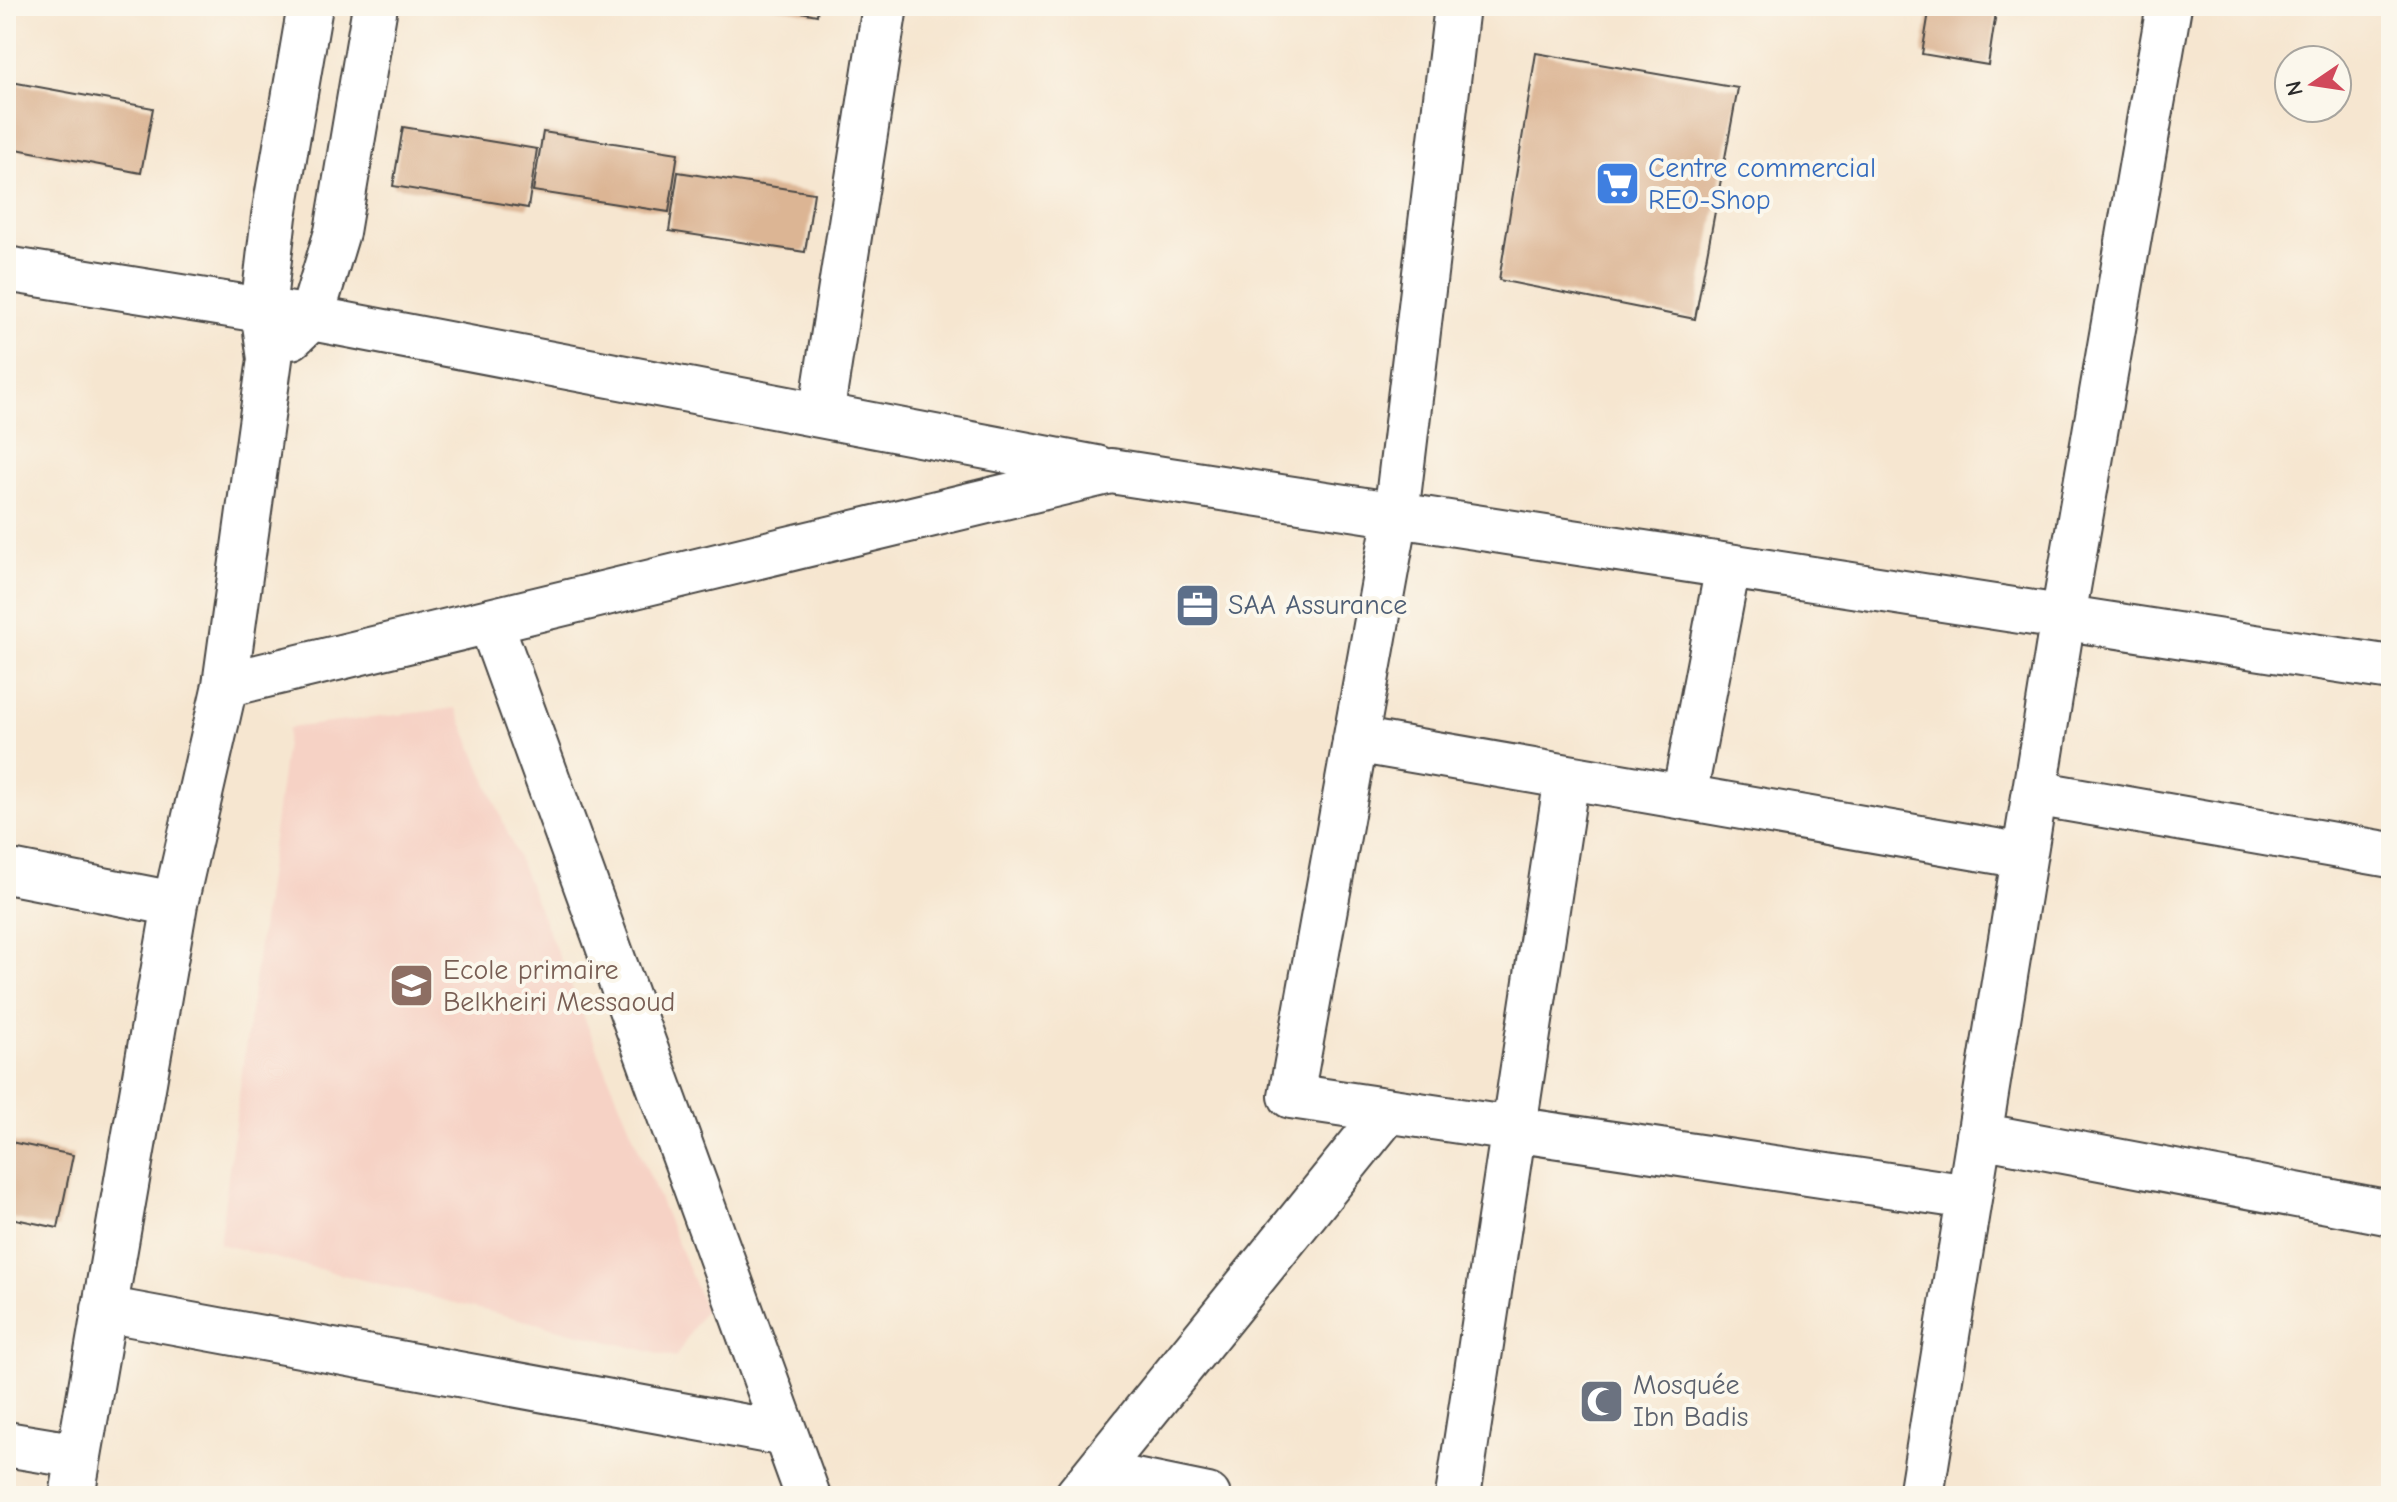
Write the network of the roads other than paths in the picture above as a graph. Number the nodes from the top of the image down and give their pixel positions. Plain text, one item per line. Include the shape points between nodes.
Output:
1 (310, 6) edge
2 (375, 6) edge
3 (885, 6) edge
4 (1457, 6) edge
5 (2169, 6) edge
6 (6, 269) edge
7 (263, 310) junction
8 (311, 318) junction
9 (270, 359) junction
10 (821, 415) junction
11 (1111, 471) junction
12 (1396, 515) junction
13 (1728, 566) junction
14 (2063, 617) junction
15 (490, 621) junction
16 (2391, 668) edge
17 (225, 685) junction
18 (1355, 740) junction
19 (1567, 777) junction
20 (2035, 793) junction
21 (1684, 797) junction
22 (2391, 855) edge
23 (2024, 856) junction
24 (6, 871) edge
25 (175, 904) junction
26 (1388, 1111) junction
27 (1513, 1129) junction
28 (1979, 1135) junction
29 (1969, 1197) junction
30 (2391, 1213) edge
31 (104, 1309) junction
32 (785, 1434) junction
33 (6, 1444) edge
34 (76, 1476) edge
35 (1086, 1484) edge
36 (808, 1496) edge
37 (1208, 1496) edge
38 (1458, 1496) edge
39 (1921, 1496) edge

1 - 7 street
2 - 8 street via 337,232
3 - 10 street
4 - 12 street
5 - 14 street
6 - 7 street
7 - 8 street
7 - 9 street
8 - 9 street
8 - 10 street
9 - 17 street
10 - 11 street
11 - 12 street
11 - 15 street
12 - 13 street
12 - 18 street
13 - 14 street
13 - 21 street
14 - 16 street
14 - 20 street
15 - 17 street
15 - 32 street
17 - 25 street
18 - 19 street
18 - 26 street via 1291,1096
19 - 21 street
19 - 27 street
20 - 22 street
20 - 23 street
21 - 23 street
23 - 28 street
24 - 25 street
25 - 31 street
26 - 27 street
26 - 35 street
27 - 29 street
27 - 38 street
28 - 29 street
28 - 30 street
29 - 39 street
31 - 32 street
31 - 34 street
32 - 36 street
33 - 34 street
35 - 37 street

